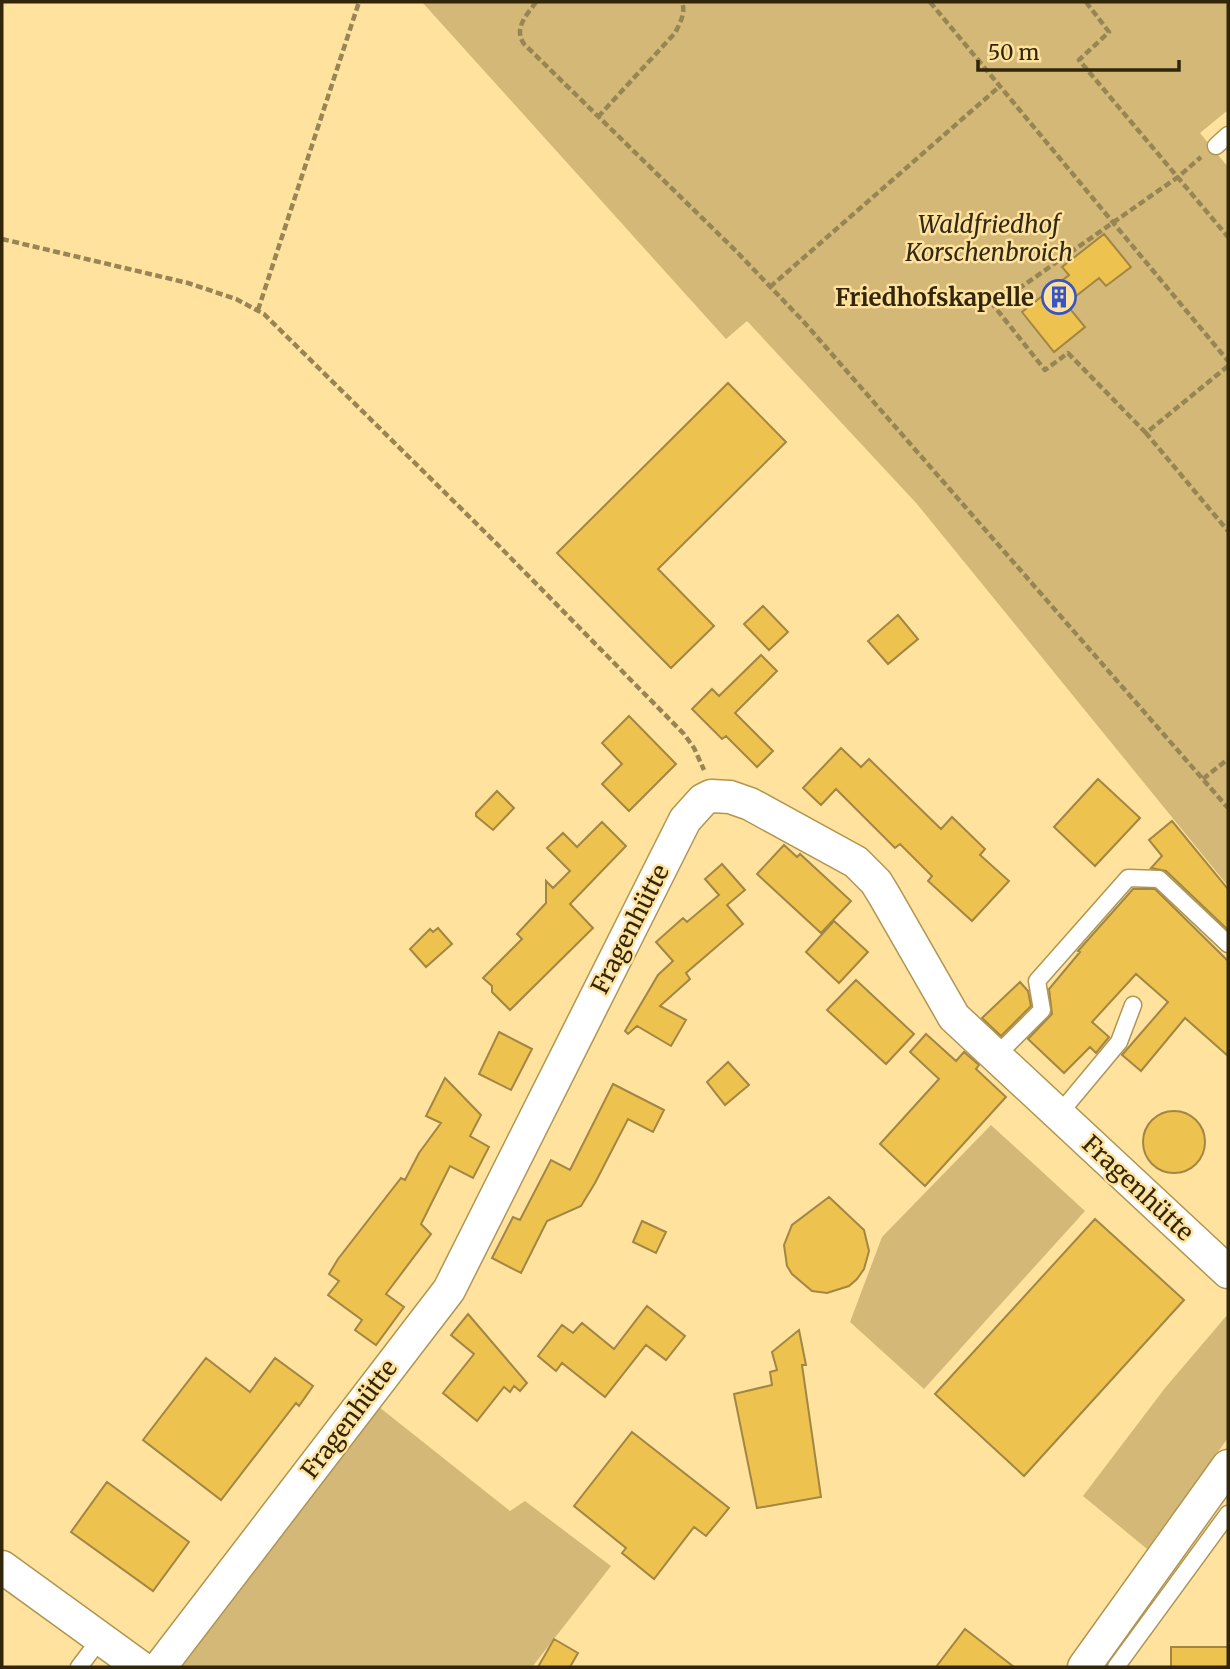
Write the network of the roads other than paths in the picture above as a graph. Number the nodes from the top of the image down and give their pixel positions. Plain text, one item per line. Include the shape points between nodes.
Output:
1 (1228, 944) edge
2 (1133, 1005) dead end
3 (987, 1048) junction
4 (1059, 1114) junction
5 (1228, 1272) edge
6 (1228, 1466) edge
7 (1228, 1514) edge
8 (2, 1567) edge
9 (101, 1638) junction
10 (79, 1667) edge
11 (140, 1667) edge
12 (160, 1667) edge
13 (1084, 1667) edge
14 (1116, 1667) edge

1 - 3 lane via 1159,879 1128,878 1037,981 1042,1010
2 - 4 lane via 1119,1042
3 - 4 street, Fragenhütte
3 - 12 street, Fragenhütte via 954,1017 884,895 861,866 750,804 711,796 696,805 449,1290
4 - 5 street, Fragenhütte
6 - 13 street
7 - 14 lane
8 - 9 street
9 - 10 lane
9 - 11 street

